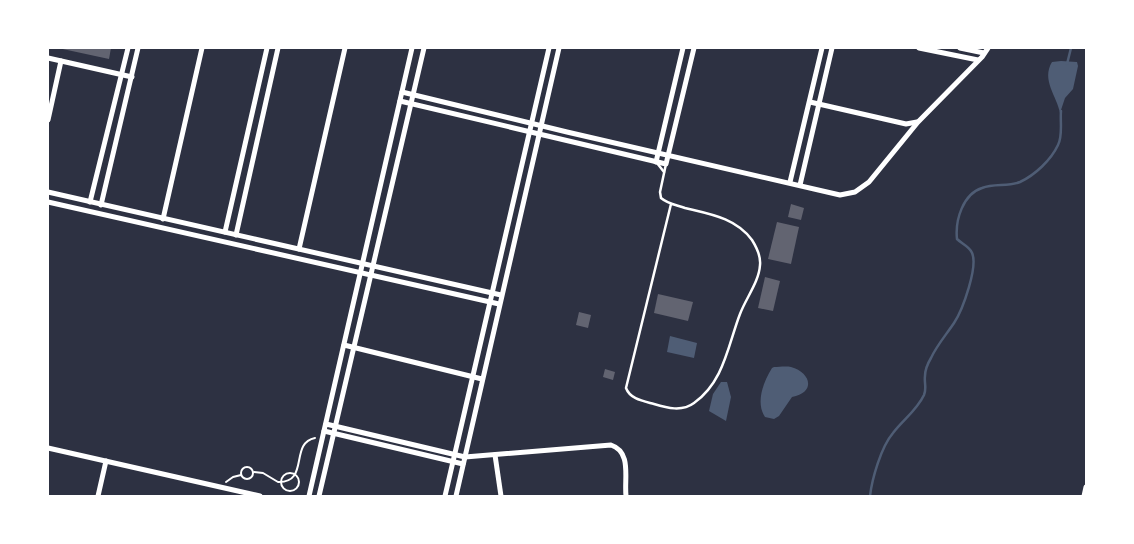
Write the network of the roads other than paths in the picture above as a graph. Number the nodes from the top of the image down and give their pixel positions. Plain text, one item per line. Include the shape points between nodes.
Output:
1 (128, 48) edge
2 (138, 48) edge
3 (202, 48) edge
4 (267, 48) edge
5 (278, 48) edge
6 (345, 48) edge
7 (412, 48) edge
8 (424, 48) edge
9 (549, 48) edge
10 (560, 48) edge
11 (683, 48) edge
12 (694, 48) edge
13 (822, 48) edge
14 (832, 48) edge
15 (919, 48) edge
16 (960, 48) edge
17 (986, 50) edge
18 (48, 58) edge
19 (978, 60) junction
20 (61, 61) junction
21 (122, 74) junction
22 (261, 75) junction
23 (132, 77) junction
24 (271, 77) junction
25 (402, 92) junction
26 (413, 94) junction
27 (400, 102) junction
28 (810, 102) junction
29 (411, 104) junction
30 (819, 104) junction
31 (48, 120) edge
32 (918, 122) junction
33 (531, 123) junction
34 (541, 125) junction
35 (529, 131) junction
36 (540, 134) junction
37 (658, 153) junction
38 (668, 155) junction
39 (656, 162) junction
40 (666, 164) junction
41 (664, 174) junction
42 (790, 182) junction
43 (800, 185) junction
44 (48, 192) edge
45 (48, 202) edge
46 (90, 202) junction
47 (670, 204) junction
48 (101, 205) junction
49 (163, 219) junction
50 (225, 232) junction
51 (236, 235) junction
52 (298, 249) junction
53 (363, 263) junction
54 (373, 266) junction
55 (361, 272) junction
56 (371, 274) junction
57 (491, 293) junction
58 (501, 295) junction
59 (490, 301) junction
60 (499, 304) junction
61 (344, 346) junction
62 (354, 348) junction
63 (472, 377) junction
64 (482, 379) junction
65 (326, 424) junction
66 (335, 426) junction
67 (324, 431) junction
68 (333, 433) junction
69 (48, 448) edge
70 (454, 454) junction
71 (495, 454) junction
72 (465, 457) junction
73 (106, 461) junction
74 (453, 461) junction
75 (463, 464) junction
76 (1086, 487) edge
77 (98, 496) edge
78 (260, 496) edge
79 (309, 496) edge
80 (319, 496) edge
81 (445, 496) edge
82 (456, 496) edge
83 (501, 496) edge
84 (626, 496) edge
85 (1084, 496) edge

1 - 21 street
2 - 23 street
3 - 49 street
4 - 22 street
5 - 24 street
6 - 52 street
7 - 25 street
8 - 26 street
9 - 33 street
10 - 34 street
11 - 37 street
12 - 38 street
13 - 28 street
14 - 30 street
15 - 19 street
16 - 17 street
17 - 19 street
18 - 20 street
19 - 32 street
20 - 21 street
20 - 31 street
21 - 23 street
21 - 46 street
22 - 24 street
22 - 50 street
23 - 48 street
24 - 51 street
25 - 26 street
25 - 27 street
26 - 29 street
26 - 33 street
27 - 29 street
27 - 53 street
28 - 30 street
28 - 42 street
29 - 35 street
29 - 54 street
30 - 32 street via 906,124
30 - 43 street
32 - 43 street via 870,182 855,192 840,195
33 - 34 street
33 - 35 street
34 - 36 street
34 - 37 street
35 - 36 street
35 - 57 street
36 - 39 street
36 - 58 street
37 - 38 street
37 - 39 street
38 - 40 street
38 - 42 street
39 - 40 street
39 - 41 lane
40 - 41 lane
41 - 47 lane via 660,195
42 - 43 street
44 - 46 street
45 - 55 street
46 - 48 street
47 - 47 lane via 719,217 740,228 752,241 760,262 721,370 703,395 693,404 678,409 636,398 626,388
48 - 49 street
49 - 50 street
50 - 51 street
51 - 52 street
52 - 53 street
53 - 54 street
53 - 55 street
54 - 56 street
54 - 57 street
55 - 56 street
55 - 61 street
56 - 59 street
56 - 62 street
57 - 58 street
57 - 59 street
58 - 60 street
59 - 60 street
59 - 63 street
60 - 64 street
61 - 62 street
61 - 65 street
62 - 63 street
62 - 66 street
63 - 64 street
63 - 70 street
64 - 72 street
65 - 66 street
65 - 67 street
66 - 68 street
66 - 70 street
67 - 68 street
67 - 79 street
68 - 74 street
68 - 80 street
69 - 73 street
70 - 72 street
70 - 74 street
71 - 72 street
71 - 83 street
71 - 84 street via 606,444 614,446 622,451 625,458
72 - 75 street
73 - 77 street
73 - 78 street
74 - 75 street
74 - 81 street
75 - 82 street
76 - 85 street

